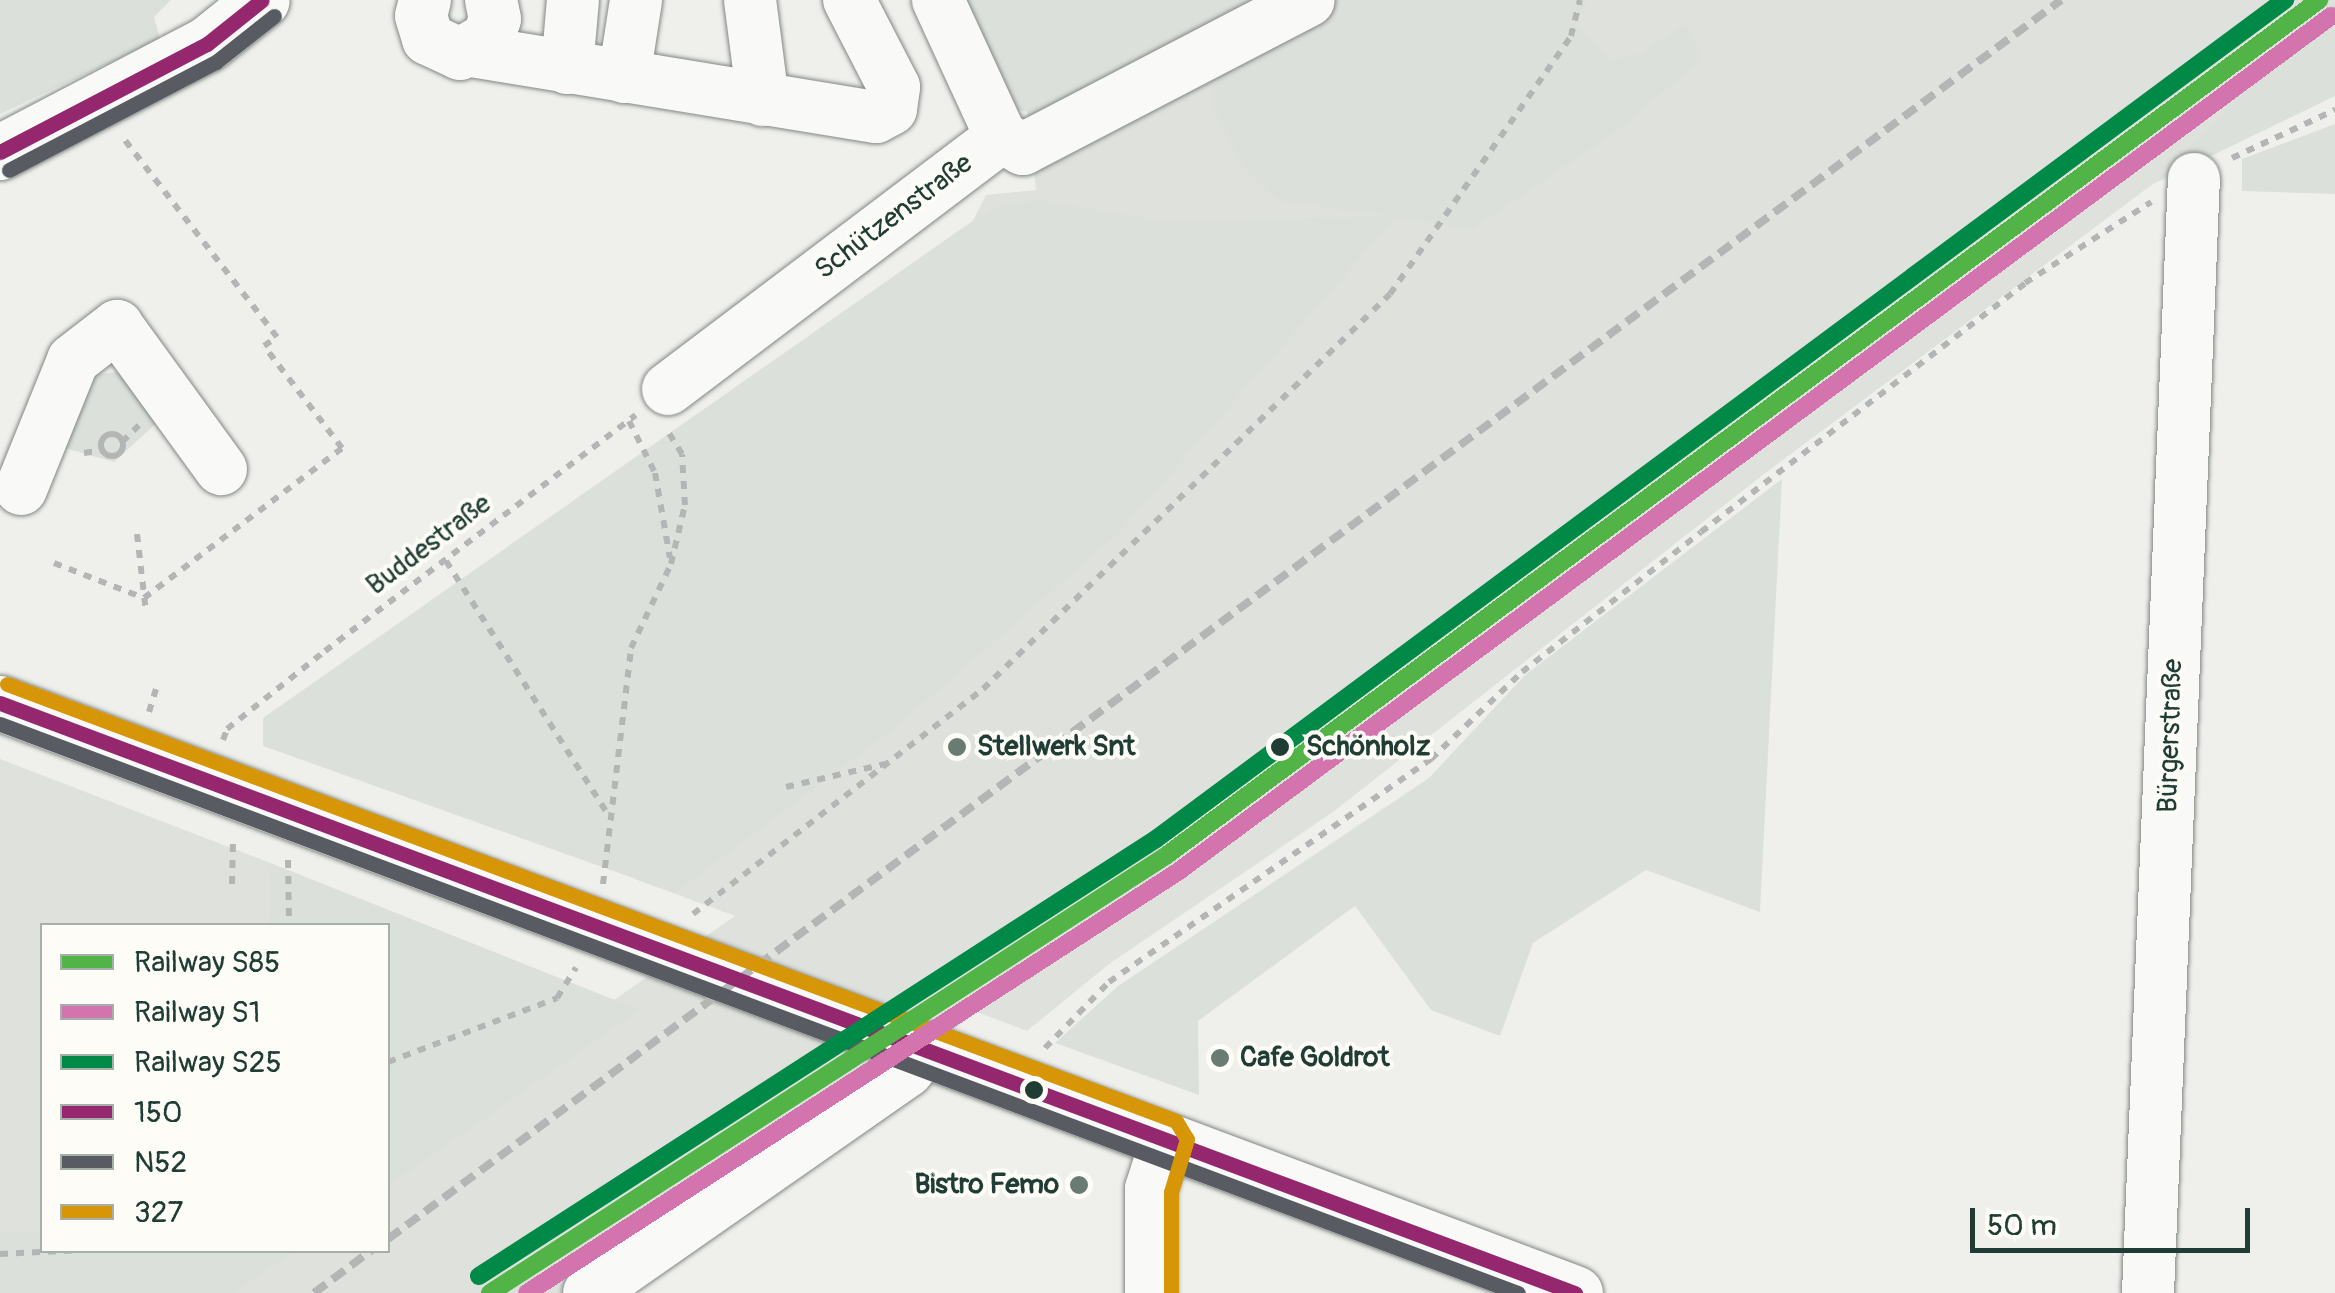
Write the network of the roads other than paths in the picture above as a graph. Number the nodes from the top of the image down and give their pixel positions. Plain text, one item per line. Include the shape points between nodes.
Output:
1 (262, 0) edge
2 (425, 0) edge
3 (573, 0) edge
4 (636, 0) edge
5 (750, 0) edge
6 (938, 0) edge
7 (1309, 0) edge
8 (841, 1) edge
9 (494, 15) edge
10 (567, 68) junction
11 (624, 77) junction
12 (763, 100) junction
13 (1001, 136) junction
14 (0, 152) edge
15 (2194, 178) road end
16 (649, 405) road end
17 (221, 469) dead end
18 (21, 489) dead end
19 (0, 703) edge
20 (924, 1050) junction
21 (1168, 1139) junction
22 (589, 1293) edge
23 (1151, 1293) edge
24 (1575, 1293) edge
25 (2148, 1293) edge

1 - 14 main road via 208,44
2 - 9 street via 421,16 428,39 448,53
3 - 10 street
4 - 11 street
5 - 12 street
6 - 13 street, Schützenstraße
7 - 13 street via 1022,149
8 - 12 street via 894,87 891,108 876,118
9 - 10 street
10 - 11 street
11 - 12 street
13 - 16 street, Schützenstraße
15 - 25 street, Bürgerstraße
17 - 18 street via 117,326 73,360
19 - 20 main road
20 - 21 main road
20 - 22 street via 907,1071
21 - 23 street via 1150,1189
21 - 24 main road

